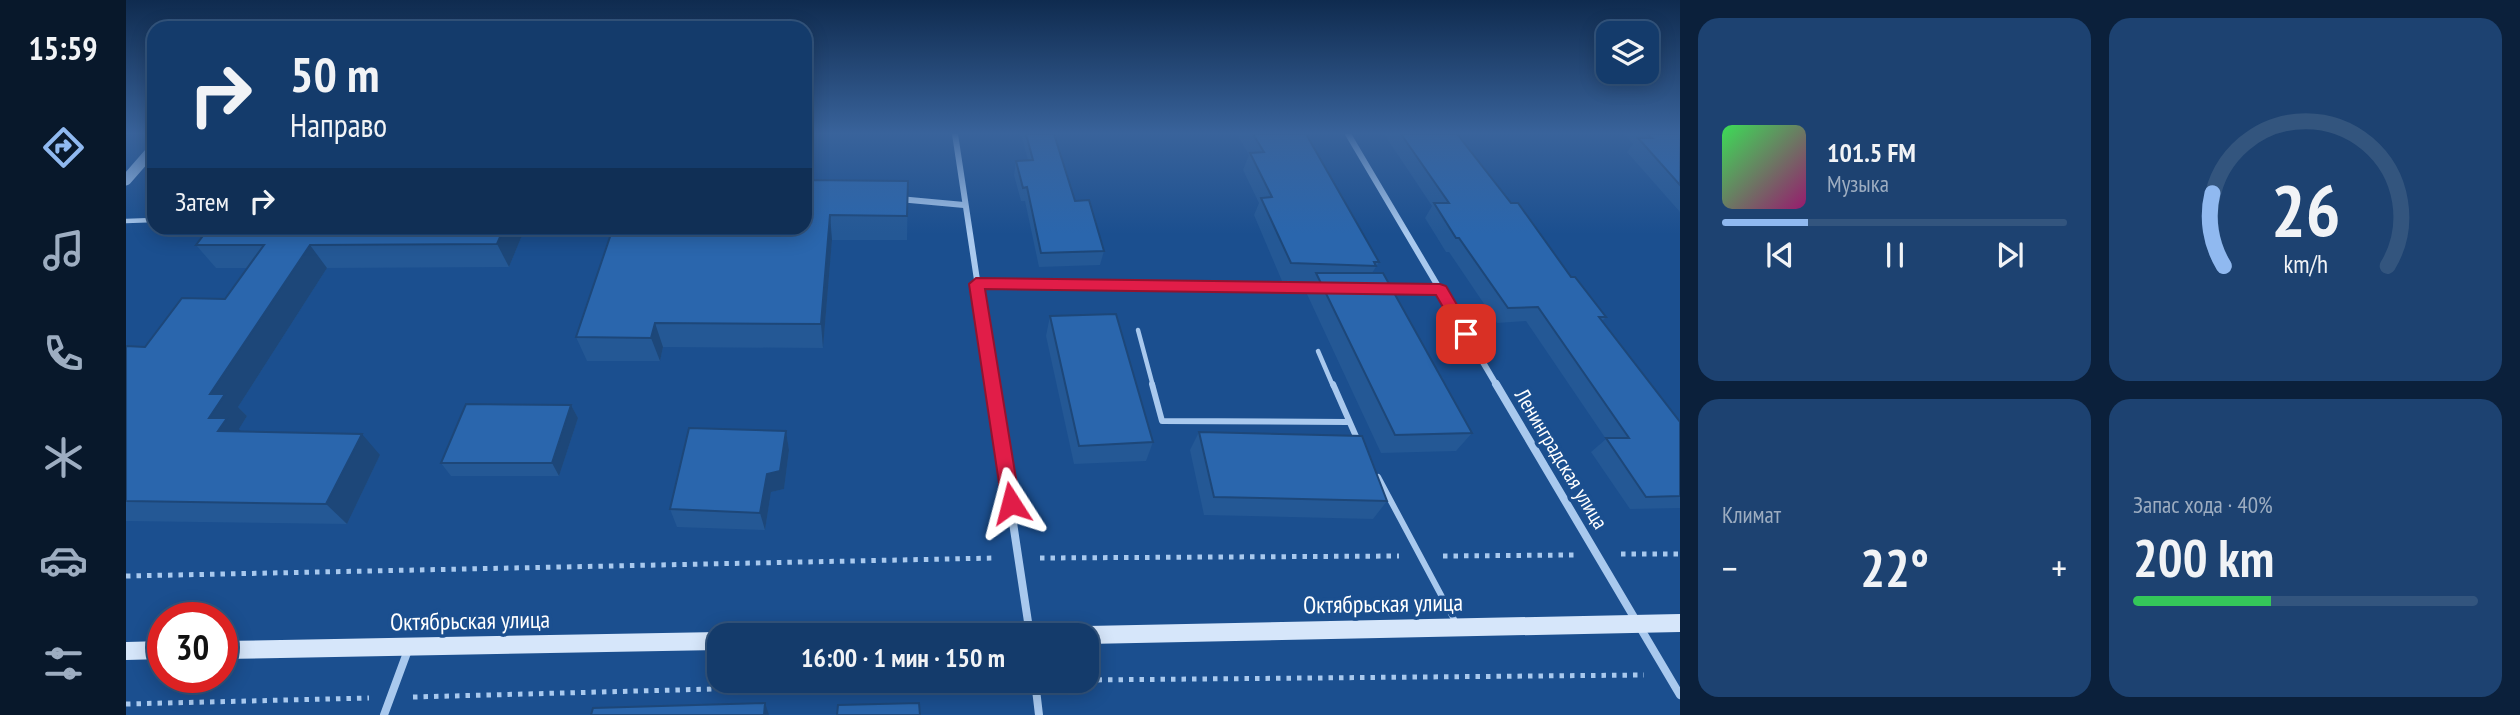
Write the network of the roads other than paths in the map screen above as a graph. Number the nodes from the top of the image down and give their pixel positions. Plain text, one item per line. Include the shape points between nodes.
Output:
1 (959, 167) edge
2 (1368, 167) edge
3 (885, 197) edge
4 (964, 205) junction
5 (126, 220) edge
6 (147, 220) edge
7 (976, 284) junction
8 (1318, 288) edge
9 (1372, 289) edge
10 (1440, 289) junction
11 (1138, 330) dead end
12 (1318, 351) dead end
13 (1348, 422) junction
14 (1361, 446) edge
15 (1374, 471) edge
16 (1028, 623) edge
17 (1680, 623) edge
18 (1639, 624) junction
19 (1459, 627) junction
20 (1099, 635) edge
21 (707, 642) edge
22 (409, 646) junction
23 (147, 650) edge
24 (238, 650) edge
25 (126, 651) edge
26 (1036, 693) edge
27 (1680, 695) edge
28 (384, 715) edge
29 (1039, 715) edge

1 - 4 street
2 - 10 street, Ленинградская улица
3 - 4 street
4 - 7 street
5 - 6 lane
7 - 8 lane
7 - 16 street
9 - 10 lane
10 - 18 street, Ленинградская улица
11 - 13 lane via 1162,421
12 - 13 lane
13 - 14 lane
15 - 19 lane
17 - 18 main road, Октябрьская улица
18 - 19 main road, Октябрьская улица
18 - 27 street, Ленинградская улица
19 - 20 main road, Октябрьская улица
21 - 22 main road, Октябрьская улица
22 - 24 main road, Октябрьская улица
22 - 28 street
23 - 25 main road
26 - 29 street

